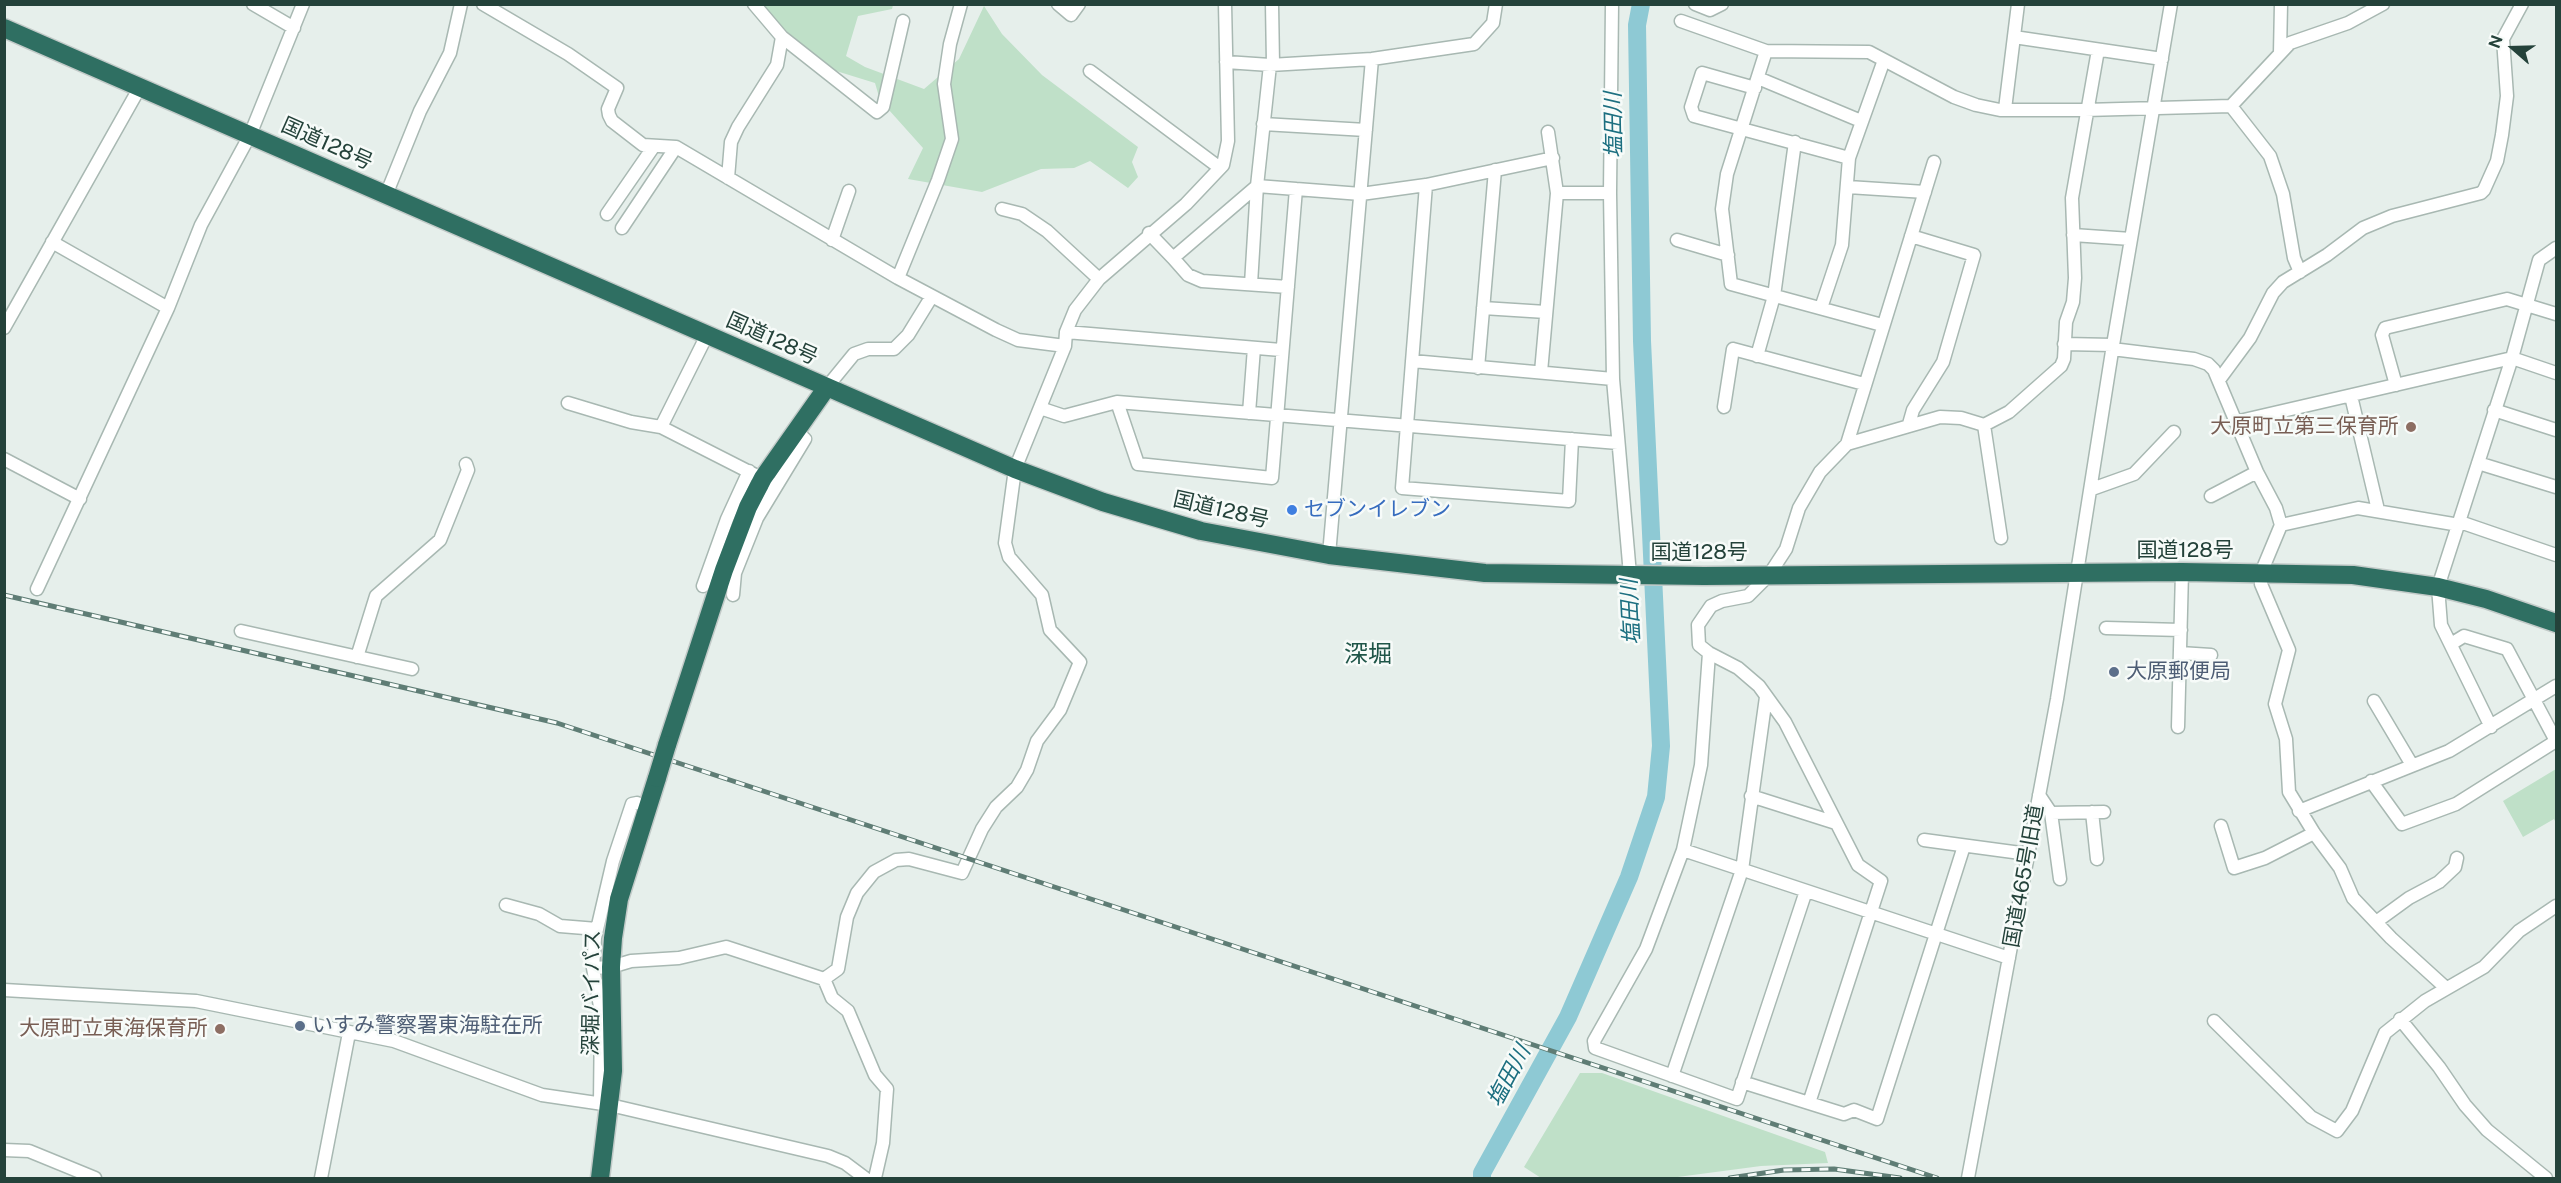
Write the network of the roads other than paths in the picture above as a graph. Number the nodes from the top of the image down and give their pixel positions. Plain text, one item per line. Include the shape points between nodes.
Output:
1 (254, 4) edge
2 (303, 4) edge
3 (461, 4) edge
4 (483, 4) edge
5 (754, 4) edge
6 (961, 4) edge
7 (1058, 4) edge
8 (1079, 4) edge
9 (1225, 4) edge
10 (1272, 4) edge
11 (1496, 4) edge
12 (1612, 4) edge
13 (1722, 4) edge
14 (2018, 4) edge
15 (2170, 4) edge
16 (2282, 4) edge
17 (2384, 4) edge
18 (2522, 4) edge
19 (1696, 5) edge
20 (903, 21) dead end
21 (4, 28) edge
22 (294, 28) junction
23 (782, 37) junction
24 (2014, 37) junction
25 (2098, 50) junction
26 (1766, 51) junction
27 (2280, 52) junction
28 (1372, 58) junction
29 (2162, 59) junction
30 (1884, 60) junction
31 (1226, 62) junction
32 (1271, 64) junction
33 (1090, 71) dead end
34 (1757, 83) junction
35 (140, 87) junction
36 (2230, 106) junction
37 (2154, 107) junction
38 (2005, 109) junction
39 (2085, 110) junction
40 (1861, 121) junction
41 (1263, 124) junction
42 (1743, 128) junction
43 (1366, 130) junction
44 (1548, 132) dead end
45 (250, 135) junction
46 (1795, 142) junction
47 (654, 146) junction
48 (676, 147) junction
49 (1553, 158) junction
50 (1849, 158) junction
51 (1934, 162) dead end
52 (1220, 168) junction
53 (1495, 170) junction
54 (728, 178) junction
55 (1426, 185) junction
56 (1257, 186) junction
57 (1848, 187) junction
58 (1296, 189) junction
59 (849, 191) dead end
60 (1925, 192) junction
61 (1557, 193) junction
62 (1610, 193) junction
63 (1361, 194) junction
64 (386, 195) junction
65 (1002, 209) dead end
66 (607, 214) dead end
67 (622, 228) dead end
68 (1149, 233) junction
69 (2073, 235) junction
70 (1911, 236) junction
71 (2131, 239) junction
72 (832, 240) junction
73 (1677, 240) dead end
74 (52, 242) junction
75 (2556, 248) edge
76 (1728, 255) junction
77 (1173, 258) junction
78 (2300, 272) junction
79 (898, 278) junction
80 (1099, 279) junction
81 (1251, 284) junction
82 (1288, 287) junction
83 (932, 296) junction
84 (1774, 296) junction
85 (2525, 304) junction
86 (168, 308) junction
87 (1483, 308) junction
88 (1821, 308) junction
89 (1546, 312) junction
90 (2556, 314) edge
91 (1882, 325) junction
92 (4, 328) edge
93 (1066, 332) junction
94 (707, 335) junction
95 (2064, 344) junction
96 (1065, 346) junction
97 (2112, 347) junction
98 (1254, 348) junction
99 (1281, 350) junction
100 (1757, 356) junction
101 (2511, 358) junction
102 (1412, 361) junction
103 (1478, 368) junction
104 (1541, 372) junction
105 (2556, 374) edge
106 (1613, 379) junction
107 (2219, 380) junction
108 (1864, 384) junction
109 (2396, 386) junction
110 (826, 387) junction
111 (2352, 396) junction
112 (1117, 402) junction
113 (568, 403) dead end
114 (1724, 407) dead end
115 (1040, 408) junction
116 (2494, 410) junction
117 (1249, 413) junction
118 (1278, 415) junction
119 (1342, 419) junction
120 (2235, 422) junction
121 (1909, 424) junction
122 (1409, 425) junction
123 (1984, 425) junction
124 (661, 427) junction
125 (2556, 430) edge
126 (2174, 432) dead end
127 (1572, 439) junction
128 (1618, 443) junction
129 (1847, 444) junction
130 (4, 459) edge
131 (2478, 463) junction
132 (466, 464) dead end
133 (1015, 470) junction
134 (2257, 472) junction
135 (762, 478) junction
136 (2556, 487) edge
137 (2092, 489) junction
138 (2211, 496) dead end
139 (80, 499) junction
140 (2378, 510) junction
141 (2460, 523) junction
142 (2281, 525) junction
143 (2001, 538) dead end
144 (1329, 555) junction
145 (2556, 555) edge
146 (2182, 572) junction
147 (2261, 573) junction
148 (2076, 574) junction
149 (1630, 575) junction
150 (1769, 575) junction
151 (703, 586) dead end
152 (2438, 587) junction
153 (37, 589) dead end
154 (733, 596) dead end
155 (2556, 623) edge
156 (2106, 628) dead end
157 (2181, 630) junction
158 (241, 631) dead end
159 (2451, 644) junction
160 (2180, 653) junction
161 (1709, 654) junction
162 (2211, 655) dead end
163 (357, 657) junction
164 (412, 669) dead end
165 (2556, 686) edge
166 (1766, 697) junction
167 (2374, 701) dead end
168 (2535, 702) junction
169 (2178, 727) dead end
170 (2491, 727) junction
171 (2412, 765) junction
172 (2372, 781) junction
173 (1751, 795) junction
174 (2039, 795) junction
175 (637, 803) dead end
176 (2299, 811) junction
177 (2051, 813) junction
178 (1836, 823) junction
179 (2222, 826) dead end
180 (2314, 833) junction
181 (1924, 840) dead end
182 (1964, 846) junction
183 (1683, 850) junction
184 (2028, 854) junction
185 (2457, 858) dead end
186 (2097, 860) dead end
187 (1742, 870) junction
188 (2060, 879) dead end
189 (1806, 891) junction
190 (506, 904) dead end
191 (2556, 906) edge
192 (1871, 913) junction
193 (2376, 922) junction
194 (597, 929) junction
195 (1937, 934) junction
196 (2009, 958) junction
197 (602, 967) junction
198 (824, 979) junction
199 (2446, 988) junction
200 (4, 990) edge
201 (2400, 1019) junction
202 (2214, 1021) dead end
203 (349, 1033) junction
204 (1672, 1076) junction
205 (1742, 1082) junction
206 (1809, 1103) junction
207 (605, 1104) junction
208 (4, 1150) edge
209 (95, 1179) edge
210 (321, 1179) edge
211 (600, 1179) edge
212 (865, 1179) edge
213 (875, 1179) edge
214 (1968, 1179) edge
215 (2546, 1179) edge

1 - 22 street
2 - 22 street
3 - 64 street via 450,53 420,111
4 - 47 street via 617,88 608,109 612,121 643,145
5 - 23 street
6 - 79 street via 944,84 952,139
7 - 8 street via 1071,15
9 - 31 street
10 - 32 street
11 - 28 street via 1492,22 1474,44
12 - 62 street
13 - 19 street via 1710,10
14 - 24 street
15 - 29 street, 国道465号旧道
16 - 27 street
17 - 27 street via 2348,23 2289,43
18 - 78 street via 2503,39 2507,96 2497,161 2484,190 2363,228
19 - 26 street via 1687,23
20 - 23 street via 880,112
21 - 35 highway, 国道128号
22 - 45 street
23 - 54 street via 777,64 730,142
24 - 25 street
24 - 38 street
25 - 29 street
25 - 39 street
26 - 30 street via 1869,52
26 - 34 street
27 - 36 street
28 - 32 street
28 - 43 street
29 - 37 street, 国道465号旧道
30 - 38 street via 1954,97
30 - 40 street
31 - 32 street
31 - 52 street via 1228,141
32 - 41 street
33 - 52 street
34 - 40 street
34 - 42 street
34 - 42 street via 1702,73 1691,107 1694,116
35 - 45 highway, 国道128号
35 - 74 street
36 - 37 street
36 - 78 street via 2270,156 2283,194
37 - 39 street
37 - 71 street, 国道465号旧道
38 - 39 street
39 - 69 street via 2072,198
40 - 50 street
41 - 43 street
41 - 56 street
42 - 46 street
42 - 76 street via 1727,174 1722,209
43 - 63 street
44 - 49 street
45 - 64 highway, 国道128号
45 - 86 street via 201,225
46 - 50 street
46 - 84 street
47 - 48 street
47 - 66 street
48 - 54 street
48 - 67 street
49 - 53 street
49 - 61 street
50 - 57 street
51 - 60 street
52 - 68 street via 1186,204
53 - 55 street
53 - 87 street
54 - 72 street
55 - 63 street
55 - 102 street
56 - 58 street
56 - 77 street
56 - 81 street
57 - 60 street
57 - 88 street via 1842,245
58 - 63 street
58 - 82 street
59 - 72 street
60 - 70 street
61 - 62 street
61 - 89 street
62 - 106 street
63 - 119 street
64 - 94 highway, 国道128号
65 - 80 street via 1022,214 1047,231
68 - 77 street
68 - 80 street
69 - 71 street
69 - 95 street via 2074,290
70 - 91 street
70 - 121 street via 1974,255 1942,362 1913,410
71 - 97 street, 国道465号旧道
72 - 79 street
73 - 76 street
74 - 86 street
74 - 92 street
75 - 85 street via 2539,260
76 - 84 street via 1731,284
77 - 81 street via 1188,275 1202,280
78 - 107 street via 2272,293 2250,338
79 - 83 street
80 - 93 street via 1075,310
81 - 82 street
82 - 99 street
83 - 96 street via 1018,340
83 - 110 street via 908,335 894,349 868,349 854,354
84 - 88 street
84 - 100 street
85 - 90 street
85 - 101 street
85 - 109 street via 2507,299 2385,328 2382,335
86 - 139 street
87 - 89 street
87 - 103 street
88 - 91 street
89 - 104 street
91 - 108 street
93 - 96 street
93 - 98 street
94 - 110 highway, 国道128号
94 - 124 street
95 - 97 street
95 - 123 street via 2061,366 2009,412
96 - 115 street
97 - 107 street via 2194,359 2208,364
97 - 137 street, 国道465号旧道
98 - 99 street
98 - 117 street
99 - 118 street
100 - 108 street
100 - 114 street via 1733,349
101 - 105 street
101 - 109 street
101 - 116 street
102 - 103 street
102 - 122 street
103 - 104 street
104 - 106 street
106 - 128 street
107 - 120 street
108 - 129 street
109 - 111 street
110 - 133 highway, 国道128号
110 - 135 highway
111 - 120 street
111 - 140 street
112 - 115 street via 1064,416
112 - 117 street
112 - 118 street via 1138,465 1272,478
113 - 124 street
115 - 133 street
116 - 125 street
116 - 131 street
117 - 118 street
118 - 119 street
119 - 122 street
119 - 144 street
120 - 134 street
121 - 123 street via 1940,417
121 - 129 street
122 - 127 street
122 - 127 street via 1402,488 1569,501
123 - 143 street
124 - 135 street
126 - 137 street via 2134,474
127 - 128 street
128 - 149 street
129 - 150 street via 1820,472 1799,508 1786,549
130 - 139 street
131 - 136 street
131 - 141 street
132 - 163 street via 468,470 440,540 376,596
133 - 144 highway, 国道128号 via 1200,531
133 - 198 street via 1005,543 1009,557 1042,595 1050,630 1080,662 1060,710 1037,741 1017,788 996,807 962,873 909,859 896,860 874,872 857,893 846,917 837,969
134 - 138 street
134 - 142 street
135 - 151 street via 727,519
135 - 154 street via 757,518 735,573
135 - 197 highway, 深堀バイパス, bridge via 724,570 619,899
137 - 148 street, 国道465号旧道
139 - 153 street
140 - 141 street
140 - 142 street via 2358,508
141 - 145 street
141 - 152 street
142 - 147 street
144 - 149 highway, 国道128号 via 1485,573
146 - 147 highway, 国道128号
146 - 148 highway, 国道128号
146 - 157 street
147 - 152 highway, 国道128号 via 2353,575
147 - 176 street via 2261,584 2289,650 2275,705 2286,739 2287,781
148 - 150 highway, 国道128号
148 - 174 street, 国道465号旧道
149 - 150 highway, 国道128号
150 - 161 street via 1748,596 1722,601 1703,615 1697,633 1699,645
152 - 155 highway, 国道128号
152 - 159 street via 2441,625
156 - 157 street
157 - 160 street
158 - 163 street
159 - 168 street via 2464,636 2507,649
159 - 170 street
160 - 162 street
160 - 169 street
161 - 166 street via 1738,668
161 - 183 street via 1701,765
163 - 164 street
165 - 168 street
166 - 173 street
166 - 178 street via 1785,722
167 - 171 street
168 - 170 street
168 - 172 street via 2556,741 2456,804 2402,824
170 - 171 street via 2449,751
171 - 172 street
172 - 176 street
173 - 178 street
173 - 187 street
174 - 177 street
174 - 184 street, 国道465号旧道
175 - 194 street via 632,804 616,852
176 - 180 street
177 - 186 street via 2098,812 2091,846
177 - 188 street
178 - 192 street via 1858,865 1881,881
179 - 180 street via 2234,868 2265,858
180 - 193 street via 2340,868 2354,898
181 - 182 street
182 - 184 street
182 - 195 street
183 - 187 street
183 - 204 street via 1646,949 1594,1041 1596,1048
184 - 196 street, 国道465号旧道
185 - 193 street via 2455,867 2439,882
187 - 189 street
187 - 204 street
189 - 192 street
189 - 205 street
190 - 194 street via 539,914 560,926
191 - 199 street via 2524,927 2484,967
192 - 195 street
192 - 206 street
193 - 199 street
194 - 197 street
195 - 196 street
195 - 206 street via 1877,1119 1854,1110 1844,1114
196 - 214 street, 国道465号旧道
197 - 198 street via 679,958 726,947
197 - 207 highway, 深堀バイパス via 613,1071
198 - 213 street via 832,998 848,1011 876,1075 887,1089 883,1143
199 - 201 street
200 - 203 street via 196,1001
201 - 202 street via 2385,1034 2352,1111 2337,1131 2311,1117
201 - 215 street via 2480,1122
203 - 207 street via 394,1041 542,1095
203 - 210 street
204 - 205 street via 1737,1099
205 - 206 street
207 - 211 highway, 深堀バイパス
207 - 212 street via 828,1156 845,1163
208 - 209 street via 29,1151

